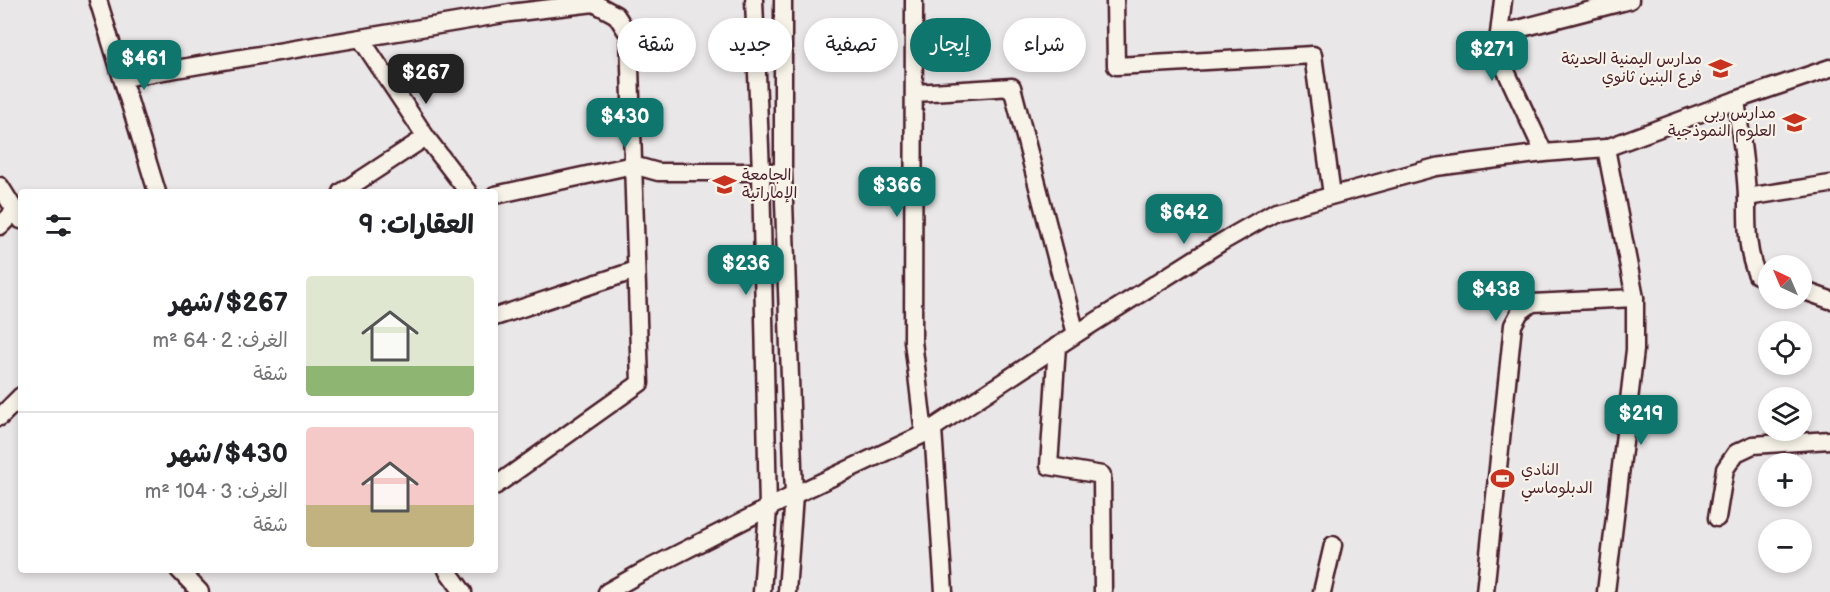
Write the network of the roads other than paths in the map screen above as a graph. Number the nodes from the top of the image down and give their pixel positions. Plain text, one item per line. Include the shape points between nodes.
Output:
1 (98, 0) edge
2 (754, 0) edge
3 (783, 0) edge
4 (914, 0) edge
5 (1115, 0) edge
6 (1503, 0) edge
7 (1630, 0) edge
8 (509, 6) edge
9 (1499, 34) junction
10 (361, 39) junction
11 (1830, 68) edge
12 (122, 78) junction
13 (915, 93) junction
14 (1736, 100) junction
15 (426, 137) junction
16 (1606, 148) junction
17 (1544, 153) junction
18 (633, 165) junction
19 (761, 172) junction
20 (783, 172) junction
21 (1830, 184) edge
22 (0, 186) edge
23 (156, 189) edge
24 (347, 189) edge
25 (466, 189) edge
26 (498, 194) edge
27 (1332, 195) junction
28 (1746, 204) junction
29 (18, 216) edge
30 (0, 226) edge
31 (636, 270) junction
32 (1758, 275) edge
33 (1812, 294) edge
34 (1635, 298) junction
35 (1830, 300) edge
36 (498, 316) edge
37 (1076, 334) junction
38 (1057, 346) junction
39 (18, 400) edge
40 (0, 417) edge
41 (929, 431) junction
42 (1830, 440) edge
43 (498, 484) edge
44 (794, 495) junction
45 (768, 509) junction
46 (1717, 518) dead end
47 (1334, 545) dead end
48 (646, 570) junction
49 (182, 573) edge
50 (449, 573) edge
51 (200, 592) edge
52 (463, 592) edge
53 (607, 592) edge
54 (634, 592) edge
55 (762, 592) edge
56 (787, 592) edge
57 (944, 592) edge
58 (1103, 592) edge
59 (1322, 592) edge
60 (1485, 592) edge
61 (1606, 592) edge

1 - 12 street
2 - 19 street
3 - 20 street
4 - 13 street
5 - 27 street via 1116,66 1313,56
6 - 9 street
7 - 9 street
8 - 10 street
8 - 18 street via 594,3 616,15 629,35
9 - 17 street via 1499,56
10 - 12 street
10 - 15 street
11 - 14 street
12 - 23 street
13 - 37 street via 1012,87
13 - 41 street via 913,341
14 - 16 street
14 - 28 street
15 - 24 street
15 - 25 street
16 - 17 street
16 - 34 street
17 - 27 street via 1436,167
18 - 19 street via 658,172
18 - 26 street
18 - 31 street
19 - 20 street
19 - 45 street
20 - 44 street
21 - 28 street
22 - 29 street
27 - 37 street via 1276,211
28 - 32 street via 1747,240
29 - 30 street
31 - 36 street
31 - 43 street via 640,382
33 - 35 street
34 - 60 street via 1532,303 1520,312 1513,325
34 - 61 street via 1635,350
37 - 38 street
38 - 41 street
38 - 58 street via 1049,466 1102,475
39 - 40 street
41 - 44 street
41 - 57 street
42 - 46 street via 1753,445 1736,453 1725,469
44 - 45 street
44 - 56 street
45 - 48 street
45 - 55 street
47 - 59 street
48 - 53 street
48 - 54 street
49 - 51 street
50 - 52 street

